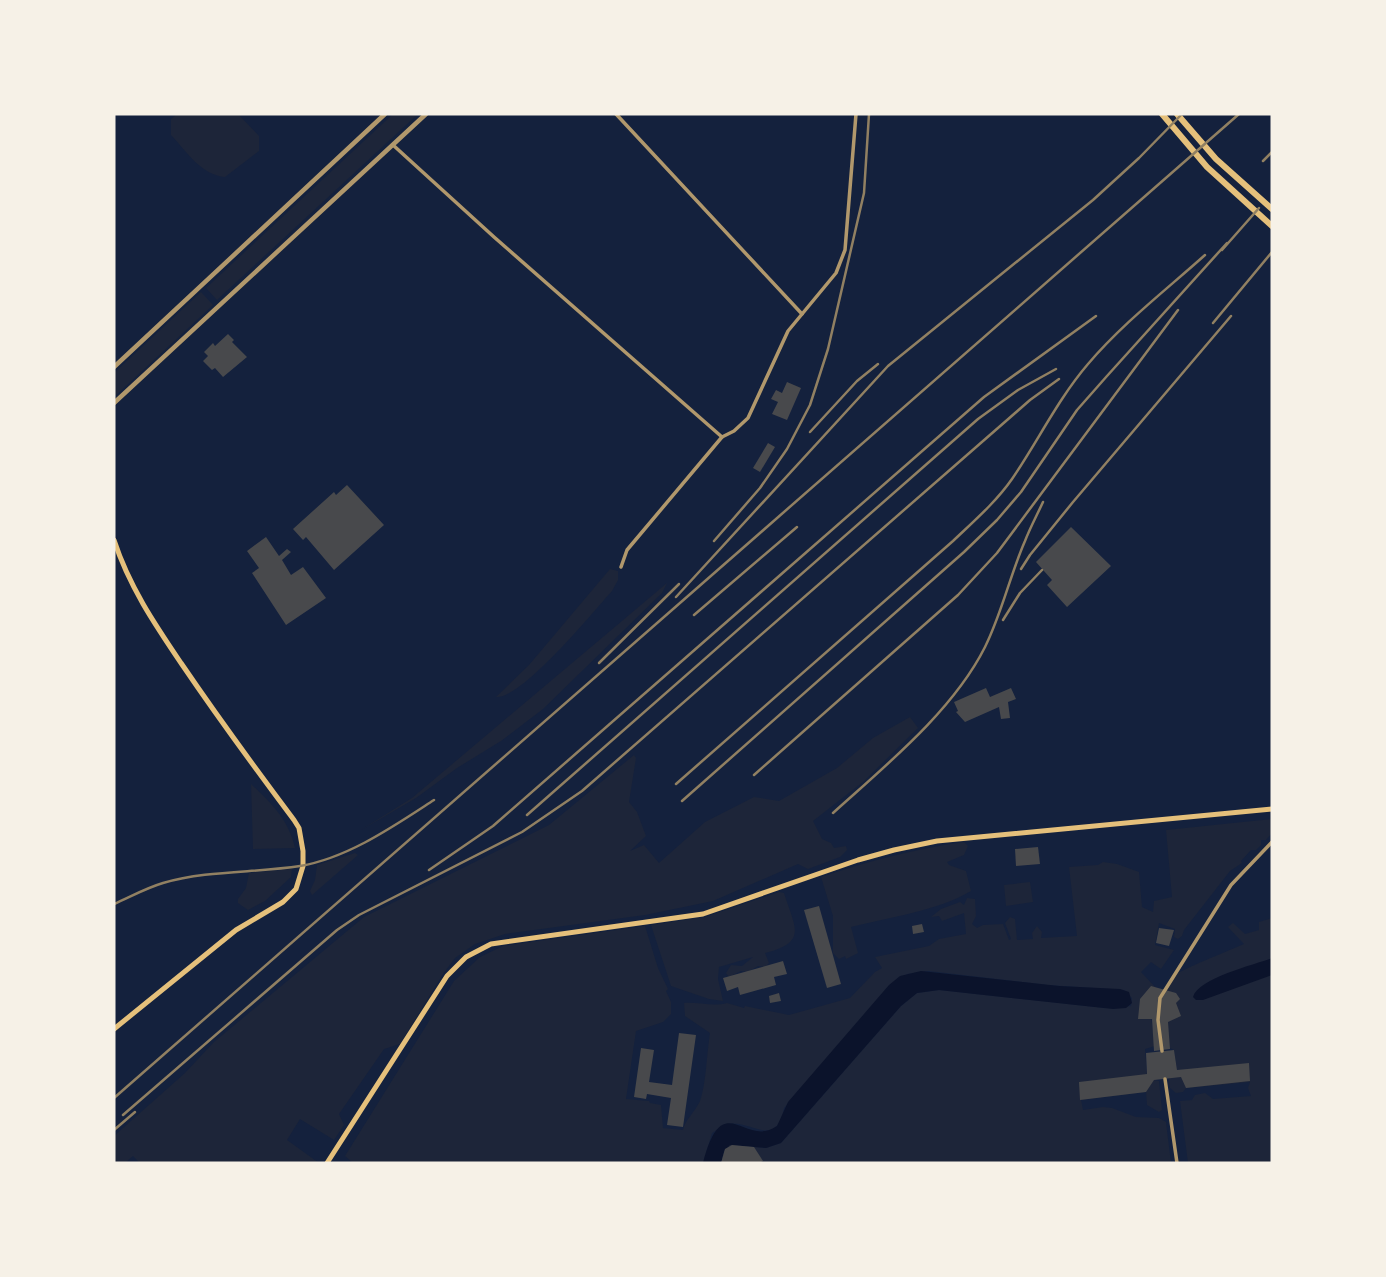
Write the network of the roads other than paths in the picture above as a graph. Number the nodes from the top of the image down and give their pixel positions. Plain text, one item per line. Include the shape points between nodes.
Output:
1 (385, 114) edge
2 (426, 114) edge
3 (616, 114) edge
4 (856, 114) edge
5 (1162, 114) edge
6 (1177, 114) edge
7 (393, 145) junction
8 (1272, 209) edge
9 (1272, 226) edge
10 (802, 314) junction
11 (114, 367) edge
12 (114, 403) edge
13 (722, 437) junction
14 (114, 540) edge
15 (621, 567) dead end
16 (1272, 809) edge
17 (1272, 842) edge
18 (114, 1029) edge
19 (1162, 1052) dead end
20 (1165, 1079) dead end
21 (327, 1163) edge
22 (1177, 1163) edge

1 - 11 street
2 - 7 street
3 - 10 street
4 - 10 street via 845,250 836,273
5 - 9 highway via 1207,167
6 - 8 highway via 1216,159
7 - 12 street
7 - 13 street
10 - 13 street via 788,331 748,418
13 - 15 street via 627,550
14 - 18 main road via 131,586 214,712 294,820 303,852 296,889 283,902 236,930
16 - 21 main road via 937,841 858,860 703,914 491,944 466,957 447,976
17 - 19 street via 1231,885 1160,998
20 - 22 street

